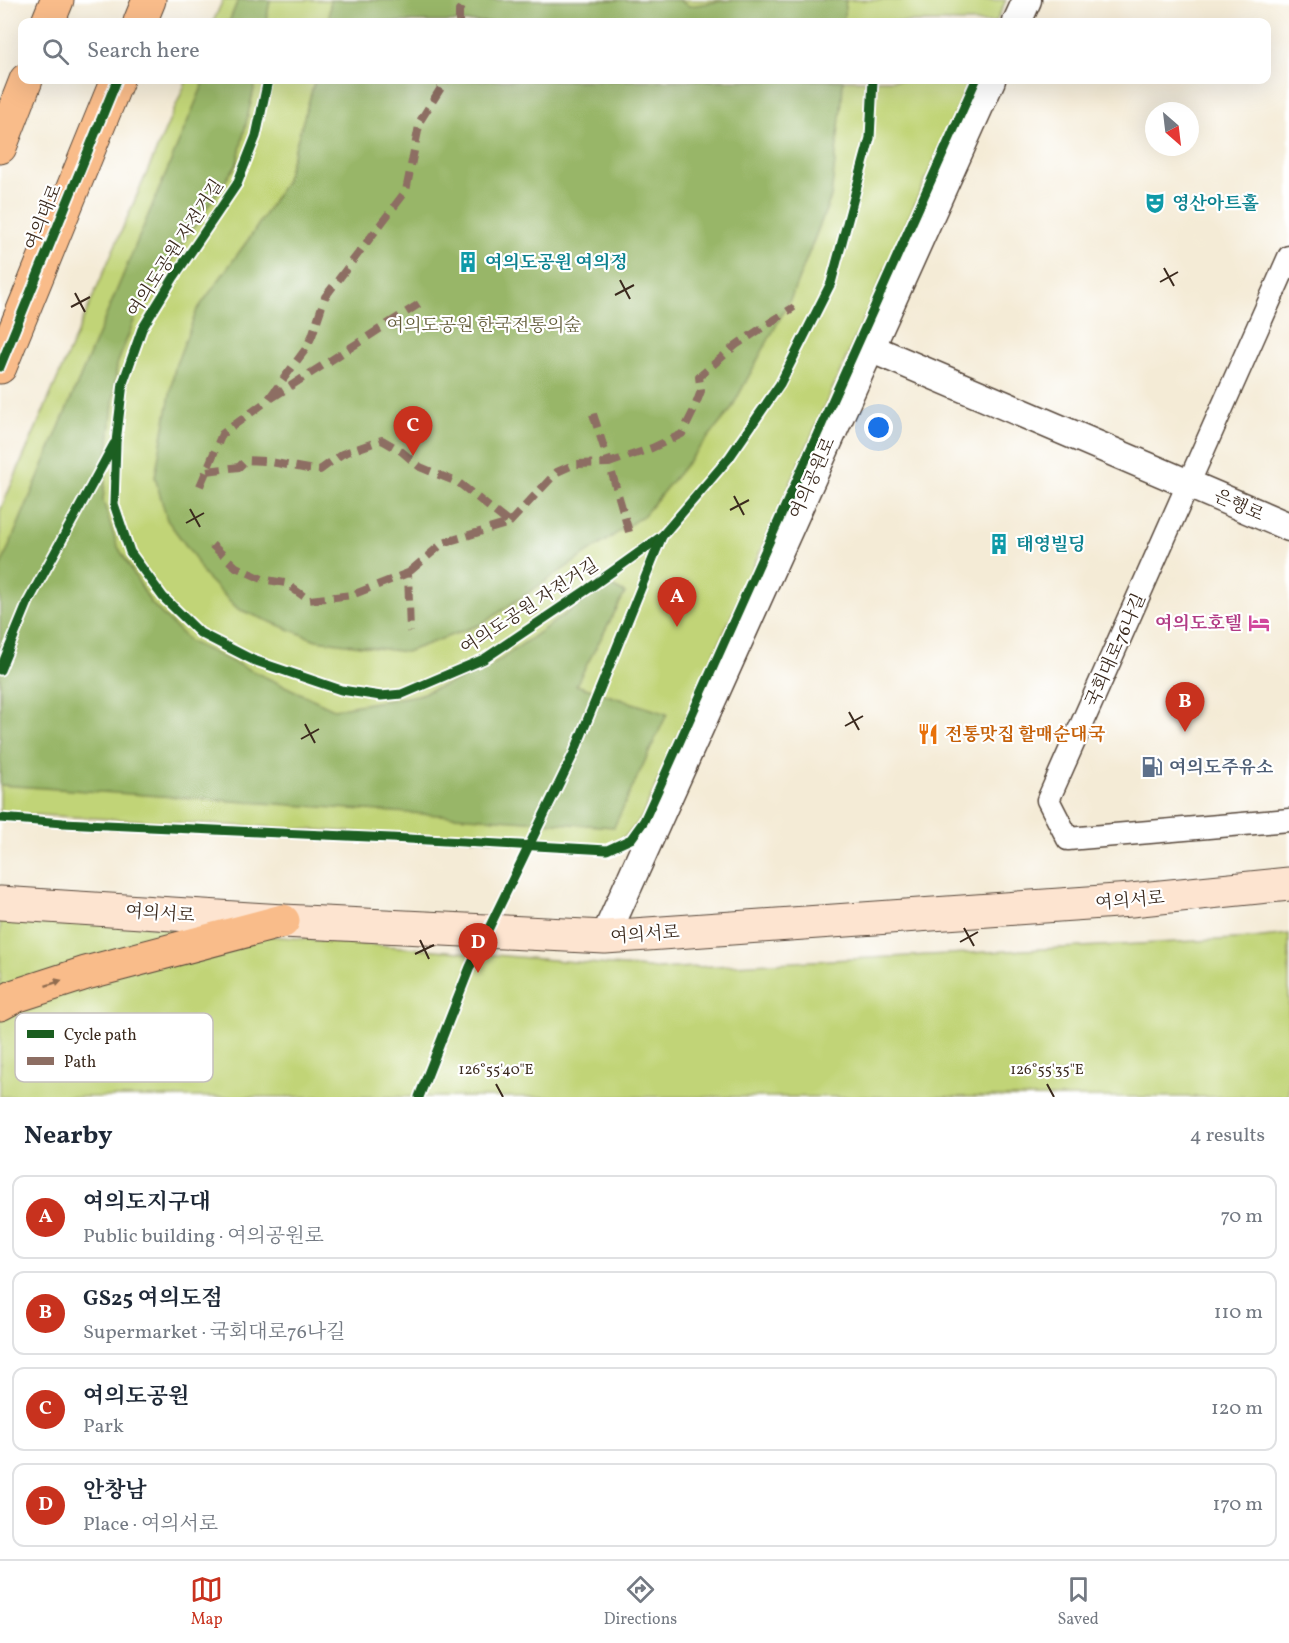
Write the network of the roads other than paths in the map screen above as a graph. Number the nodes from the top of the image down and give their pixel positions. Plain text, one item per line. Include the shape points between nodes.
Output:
1 (57, 0) edge
2 (149, 0) edge
3 (1027, 0) edge
4 (50, 18) edge
5 (142, 18) edge
6 (1019, 18) edge
7 (24, 84) edge
8 (115, 84) edge
9 (989, 84) edge
10 (0, 147) edge
11 (1289, 257) edge
12 (870, 348) junction
13 (0, 367) edge
14 (1188, 483) junction
15 (1289, 527) edge
16 (1289, 820) edge
17 (1287, 879) edge
18 (0, 903) edge
19 (283, 921) junction
20 (605, 937) junction
21 (0, 1004) edge

1 - 4 main road
2 - 5 main road
3 - 6 street
7 - 10 main road
8 - 13 main road, 여의대로
9 - 12 street, 여의공원로
11 - 14 street, 국회대로76나길
12 - 14 street
12 - 20 street, 여의공원로
14 - 15 street, 은행로
14 - 16 street, 국회대로76나길 via 1048,800 1068,839
17 - 20 main road, 여의서로 via 1131,900
18 - 19 main road, 여의서로
19 - 20 main road, 여의서로
21 -> 19 main road via 87,973

